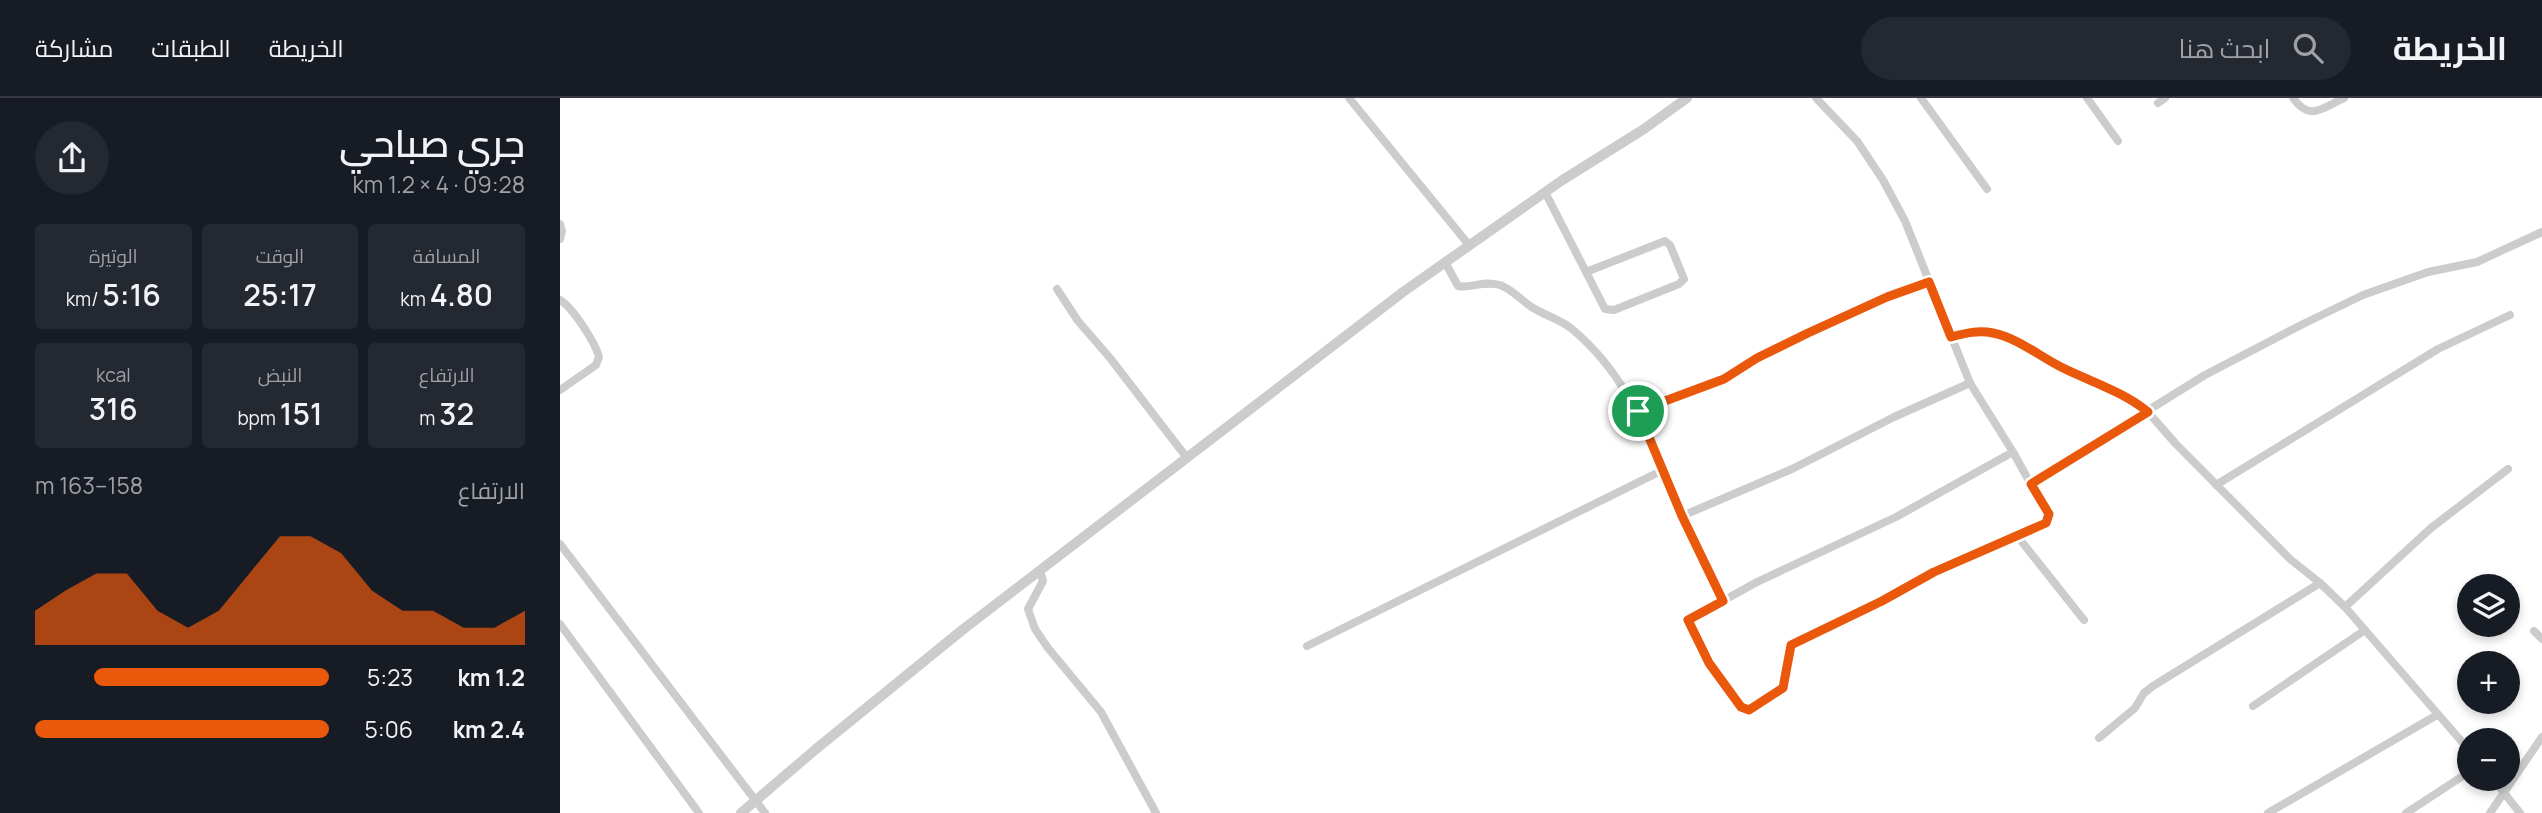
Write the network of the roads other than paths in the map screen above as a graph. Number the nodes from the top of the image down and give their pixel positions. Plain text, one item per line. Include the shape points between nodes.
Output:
1 (1349, 98) edge
2 (1687, 98) edge
3 (1816, 98) edge
4 (1921, 98) edge
5 (2087, 98) edge
6 (2292, 98) edge
7 (2344, 98) edge
8 (2118, 141) dead end
9 (1987, 189) dead end
10 (1545, 192) junction
11 (560, 224) edge
12 (2542, 232) edge
13 (560, 239) edge
14 (1469, 245) junction
15 (1445, 262) junction
16 (1586, 272) junction
17 (1929, 282) junction
18 (1057, 289) dead end
19 (560, 300) edge
20 (2510, 315) dead end
21 (1951, 337) junction
22 (1970, 383) junction
23 (560, 390) edge
24 (1638, 411) junction
25 (2148, 412) junction
26 (2013, 452) junction
27 (1187, 458) junction
28 (2508, 469) dead end
29 (1662, 470) junction
30 (2031, 484) junction
31 (2216, 485) junction
32 (1682, 516) junction
33 (2018, 537) junction
34 (560, 544) edge
35 (1040, 571) junction
36 (2320, 583) junction
37 (1723, 601) junction
38 (2344, 607) junction
39 (2084, 620) dead end
40 (560, 624) edge
41 (2365, 630) junction
42 (2534, 631) dead end
43 (2542, 639) edge
44 (1307, 646) dead end
45 (2253, 706) dead end
46 (2437, 715) junction
47 (2457, 737) edge
48 (2542, 737) edge
49 (2099, 738) dead end
50 (2457, 780) edge
51 (2502, 791) edge
52 (2504, 794) junction
53 (756, 800) junction
54 (699, 813) edge
55 (741, 813) edge
56 (765, 813) edge
57 (1156, 813) edge
58 (2268, 813) edge
59 (2406, 813) edge
60 (2490, 813) edge
61 (2520, 813) edge

1 - 14 street
2 - 10 street
3 - 17 street via 1857,141 1883,180
4 - 9 street
5 - 8 street
6 - 7 street via 2308,112
10 - 14 street
10 - 16 street
11 - 13 street
12 - 25 street via 2477,262 2428,272 2363,295 2205,375
14 - 15 street
15 - 24 street via 1458,286 1489,283 1506,288 1573,330 1617,377
15 - 27 street
16 - 16 street via 1609,311 1684,279 1665,241
17 - 21 street
17 - 24 street via 1808,333 1724,379
18 - 27 street
19 - 23 street via 580,323 599,357 596,365
20 - 31 street via 2438,349
21 - 22 street
21 - 25 street via 1973,331 2012,339
22 - 26 street
22 - 32 street
24 - 29 street
25 - 30 street
25 - 31 street
26 - 30 street
26 - 37 street via 1896,517
27 - 35 street
28 - 38 street via 2431,528
29 - 32 street
29 - 44 street
30 - 33 street via 2048,520
31 - 36 street
32 - 37 street
33 - 37 street via 1934,572 1791,645 1783,688 1749,710 1739,706 1709,663 1688,620
33 - 39 street
34 - 53 street
35 - 53 street
35 - 57 street via 1043,581 1028,609 1035,629 1101,712
36 - 38 street
36 - 49 street via 2153,686
38 - 41 street
40 - 54 street
41 - 45 street
41 - 46 street
42 - 43 street
46 - 47 street
46 - 58 street
48 - 52 street
50 - 59 street
51 - 52 street
52 - 60 street
52 - 61 street
53 - 55 street
53 - 56 street

